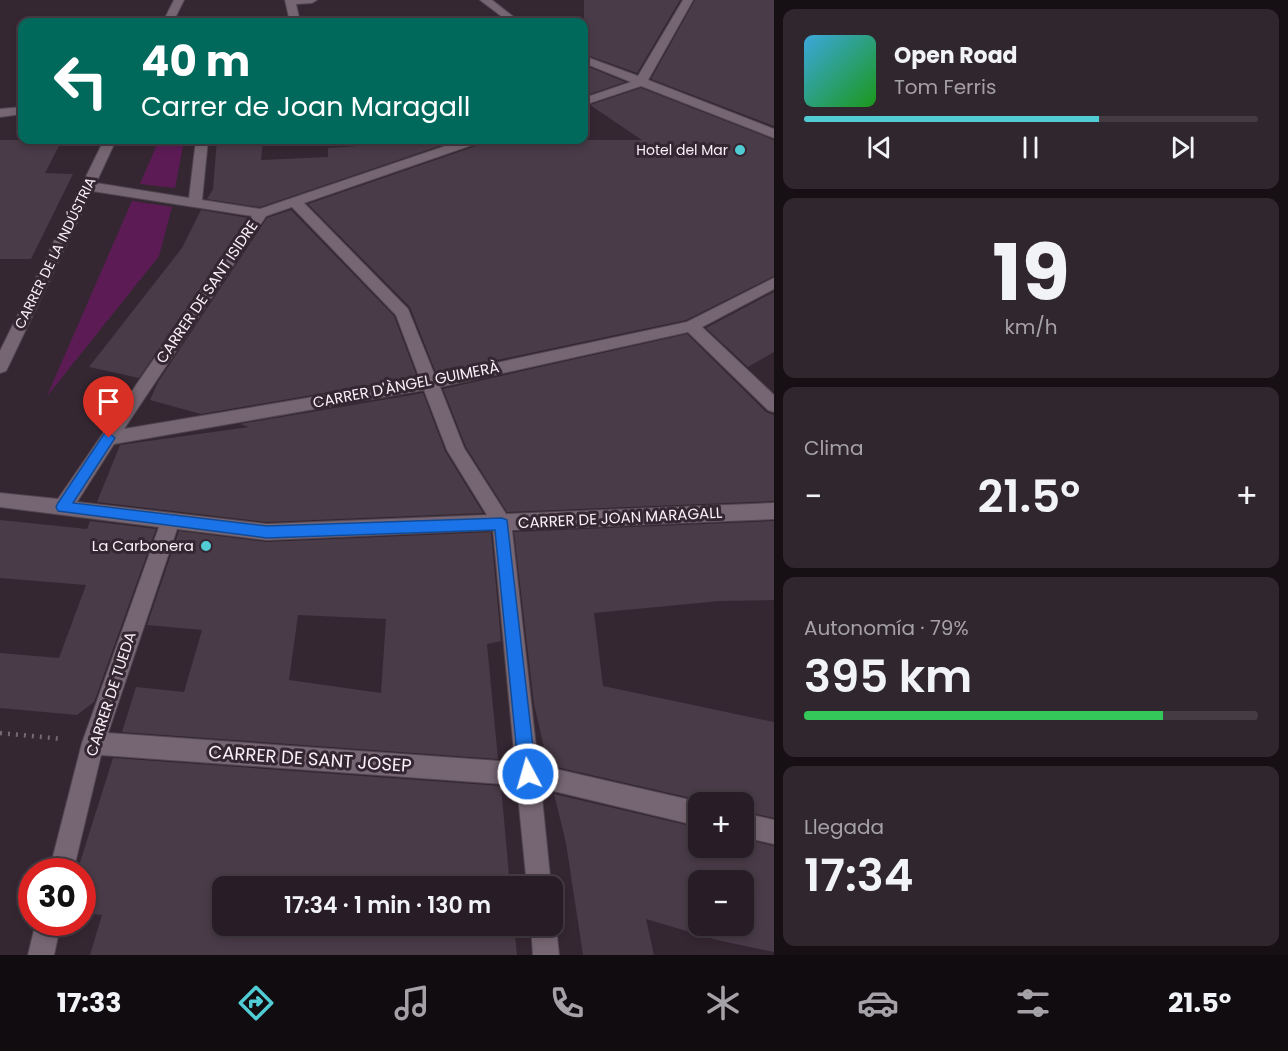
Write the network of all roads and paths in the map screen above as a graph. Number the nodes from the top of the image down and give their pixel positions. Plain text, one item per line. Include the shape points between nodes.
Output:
1 (179, 0) edge
2 (290, 0) edge
3 (312, 0) edge
4 (485, 0) edge
5 (688, 0) edge
6 (170, 18) edge
7 (294, 18) edge
8 (510, 18) edge
9 (588, 61) edge
10 (641, 82) junction
11 (588, 101) edge
12 (18, 111) edge
13 (0, 113) edge
14 (774, 134) edge
15 (108, 144) edge
16 (202, 144) edge
17 (462, 144) edge
18 (87, 186) junction
19 (294, 201) junction
20 (195, 202) junction
21 (261, 213) junction
22 (774, 283) edge
23 (691, 326) junction
24 (0, 367) edge
25 (430, 383) junction
26 (774, 406) edge
27 (109, 438) junction
28 (0, 500) edge
29 (63, 507) junction
30 (774, 511) edge
31 (171, 520) junction
32 (502, 524) junction
33 (0, 733) edge
34 (93, 743) junction
35 (528, 774) junction
36 (688, 811) edge
37 (754, 827) edge
38 (774, 832) edge
39 (64, 858) edge
40 (538, 876) edge
41 (46, 936) edge
42 (544, 936) edge
43 (41, 955) edge
44 (546, 955) edge

1 - 6 street
2 - 3 street
2 - 7 street
4 - 8 street
5 - 10 street
9 - 10 street
10 - 11 street
10 - 14 street
12 - 13 street
15 - 18 street, CARRER DE LA INDÚSTRIA
16 - 20 street
17 - 19 street, CARRER DE SANT ISIDRE
18 - 20 street
18 - 24 street, CARRER DE LA INDÚSTRIA
19 - 21 street, CARRER DE SANT ISIDRE
19 - 25 street via 403,313
20 - 21 street
21 - 27 street, CARRER DE SANT ISIDRE
22 - 23 street, CARRER D'ÀNGEL GUIMERÀ
23 - 25 street, CARRER D'ÀNGEL GUIMERÀ
23 - 26 street
25 - 27 street, CARRER D'ÀNGEL GUIMERÀ
25 - 32 street via 456,450
27 - 29 street
28 - 29 street, CARRER DE JOAN MARAGALL
29 - 31 street, CARRER DE JOAN MARAGALL
30 - 32 street, CARRER DE JOAN MARAGALL
31 - 32 street, CARRER DE JOAN MARAGALL via 267,532
31 - 34 street, CARRER DE TUEDA
32 - 35 street
33 - 34 path
34 - 35 street, CARRER DE SANT JOSEP
34 - 39 street, CARRER DE TUEDA
35 - 36 street, CARRER DE SANT JOSEP
35 - 40 street
37 - 38 street
41 - 43 street
42 - 44 street

